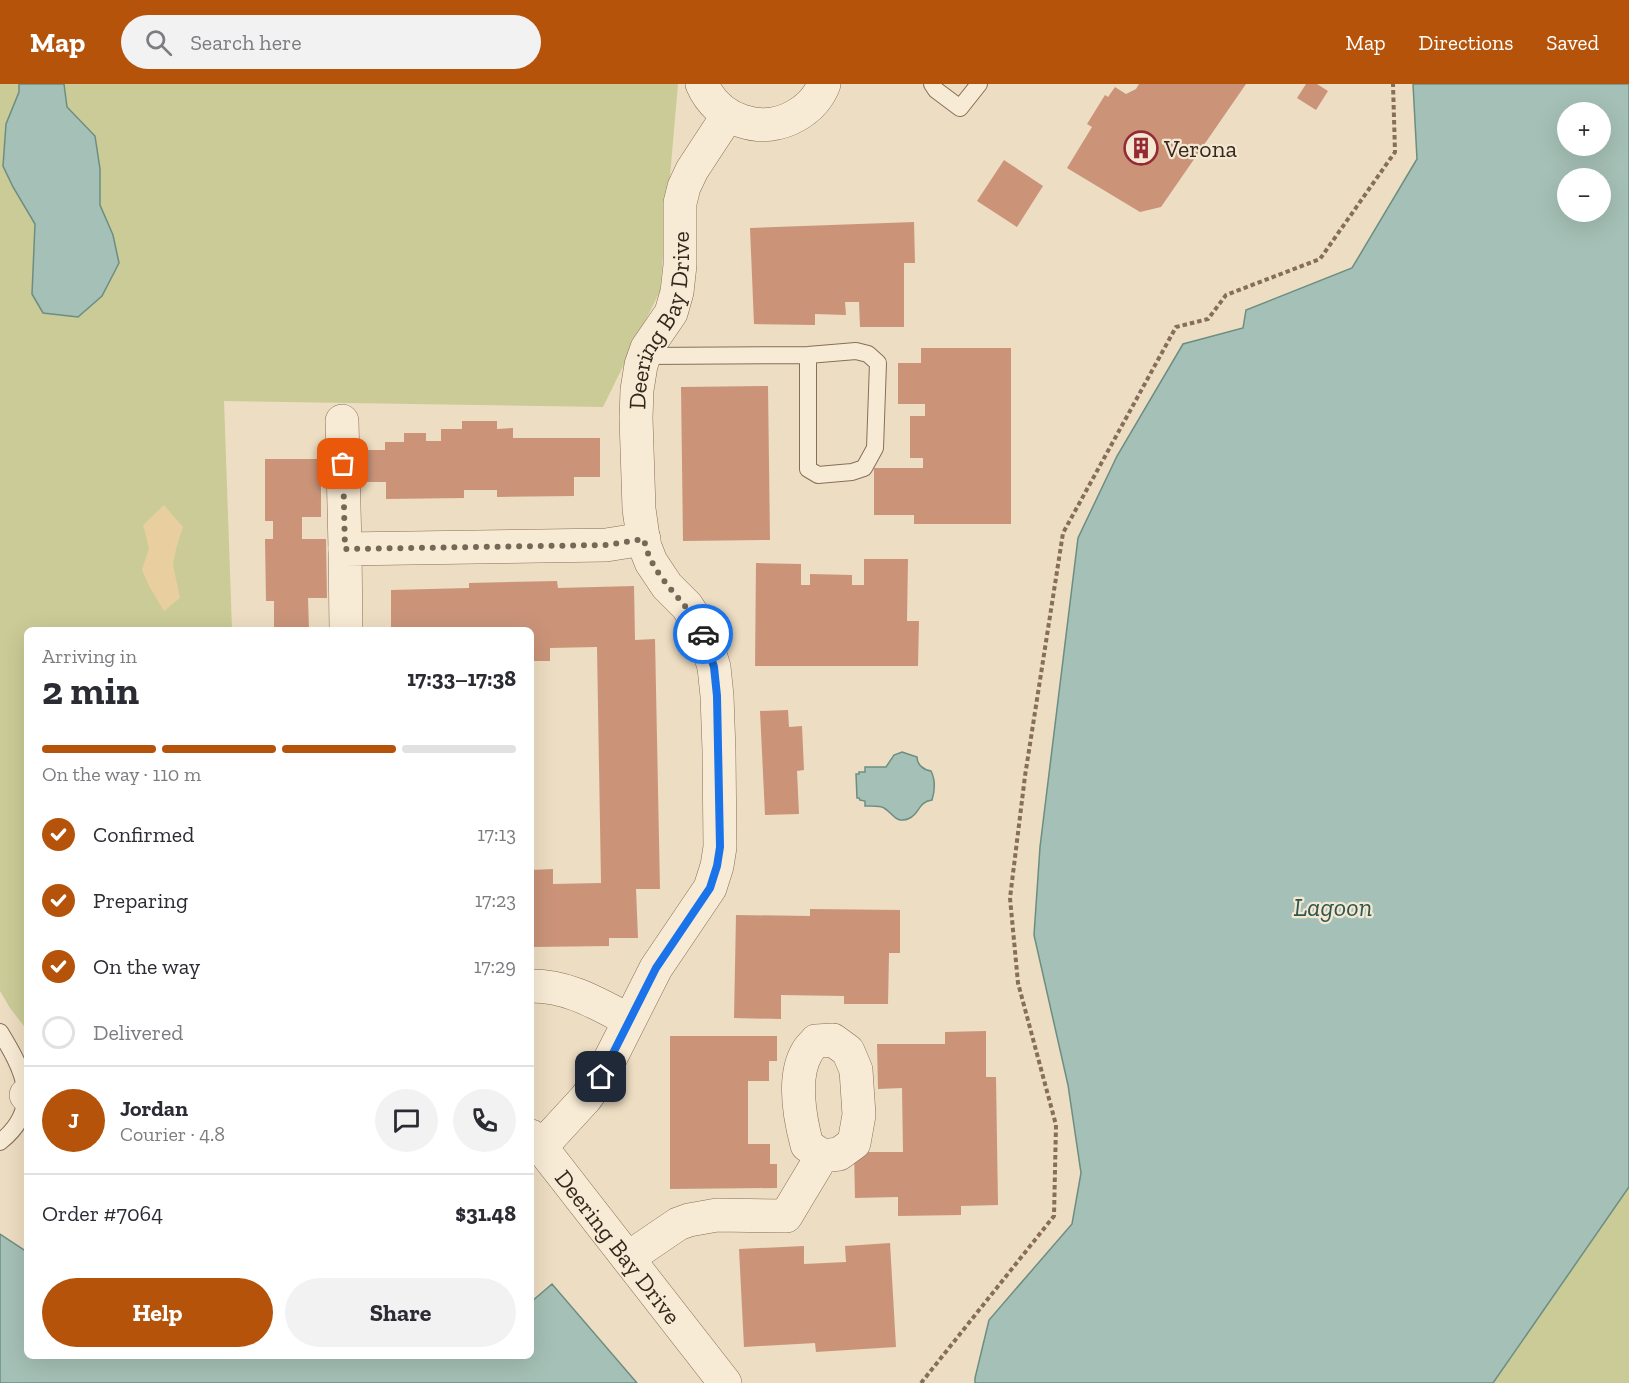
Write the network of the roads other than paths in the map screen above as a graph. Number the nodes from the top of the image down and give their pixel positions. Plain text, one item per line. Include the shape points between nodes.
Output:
1 (702, 84) edge
2 (824, 84) edge
3 (932, 84) edge
4 (979, 84) edge
5 (728, 115) junction
6 (808, 355) junction
7 (644, 356) junction
8 (342, 421) dead end
9 (644, 539) junction
10 (345, 549) junction
11 (346, 627) edge
12 (534, 986) edge
13 (629, 1020) junction
14 (0, 1032) edge
15 (24, 1080) edge
16 (24, 1107) edge
17 (0, 1142) edge
18 (536, 1142) edge
19 (822, 1156) dead end
20 (628, 1258) junction
21 (724, 1383) edge

1 - 5 street via 713,103
2 - 5 street via 806,110 786,122 746,124
3 - 4 lane via 960,108
5 - 7 street, Deering Bay Drive via 684,187 677,292 671,313
6 - 6 lane via 856,351 868,354 878,363 875,448 864,468 818,476 808,469
6 - 7 lane
7 - 9 street, Deering Bay Drive via 636,418 639,509
8 - 10 street
9 - 10 street via 606,545
9 - 13 street, Deering Bay Drive via 651,562 696,620 714,667 720,847 710,888 656,968
10 - 11 street
12 - 13 street via 568,991
13 - 18 street, Deering Bay Drive via 586,1098
14 - 15 lane
16 - 17 lane via 11,1134
18 - 20 street, Deering Bay Drive
19 - 20 street via 786,1216 717,1215 689,1220
20 - 21 street, Deering Bay Drive

